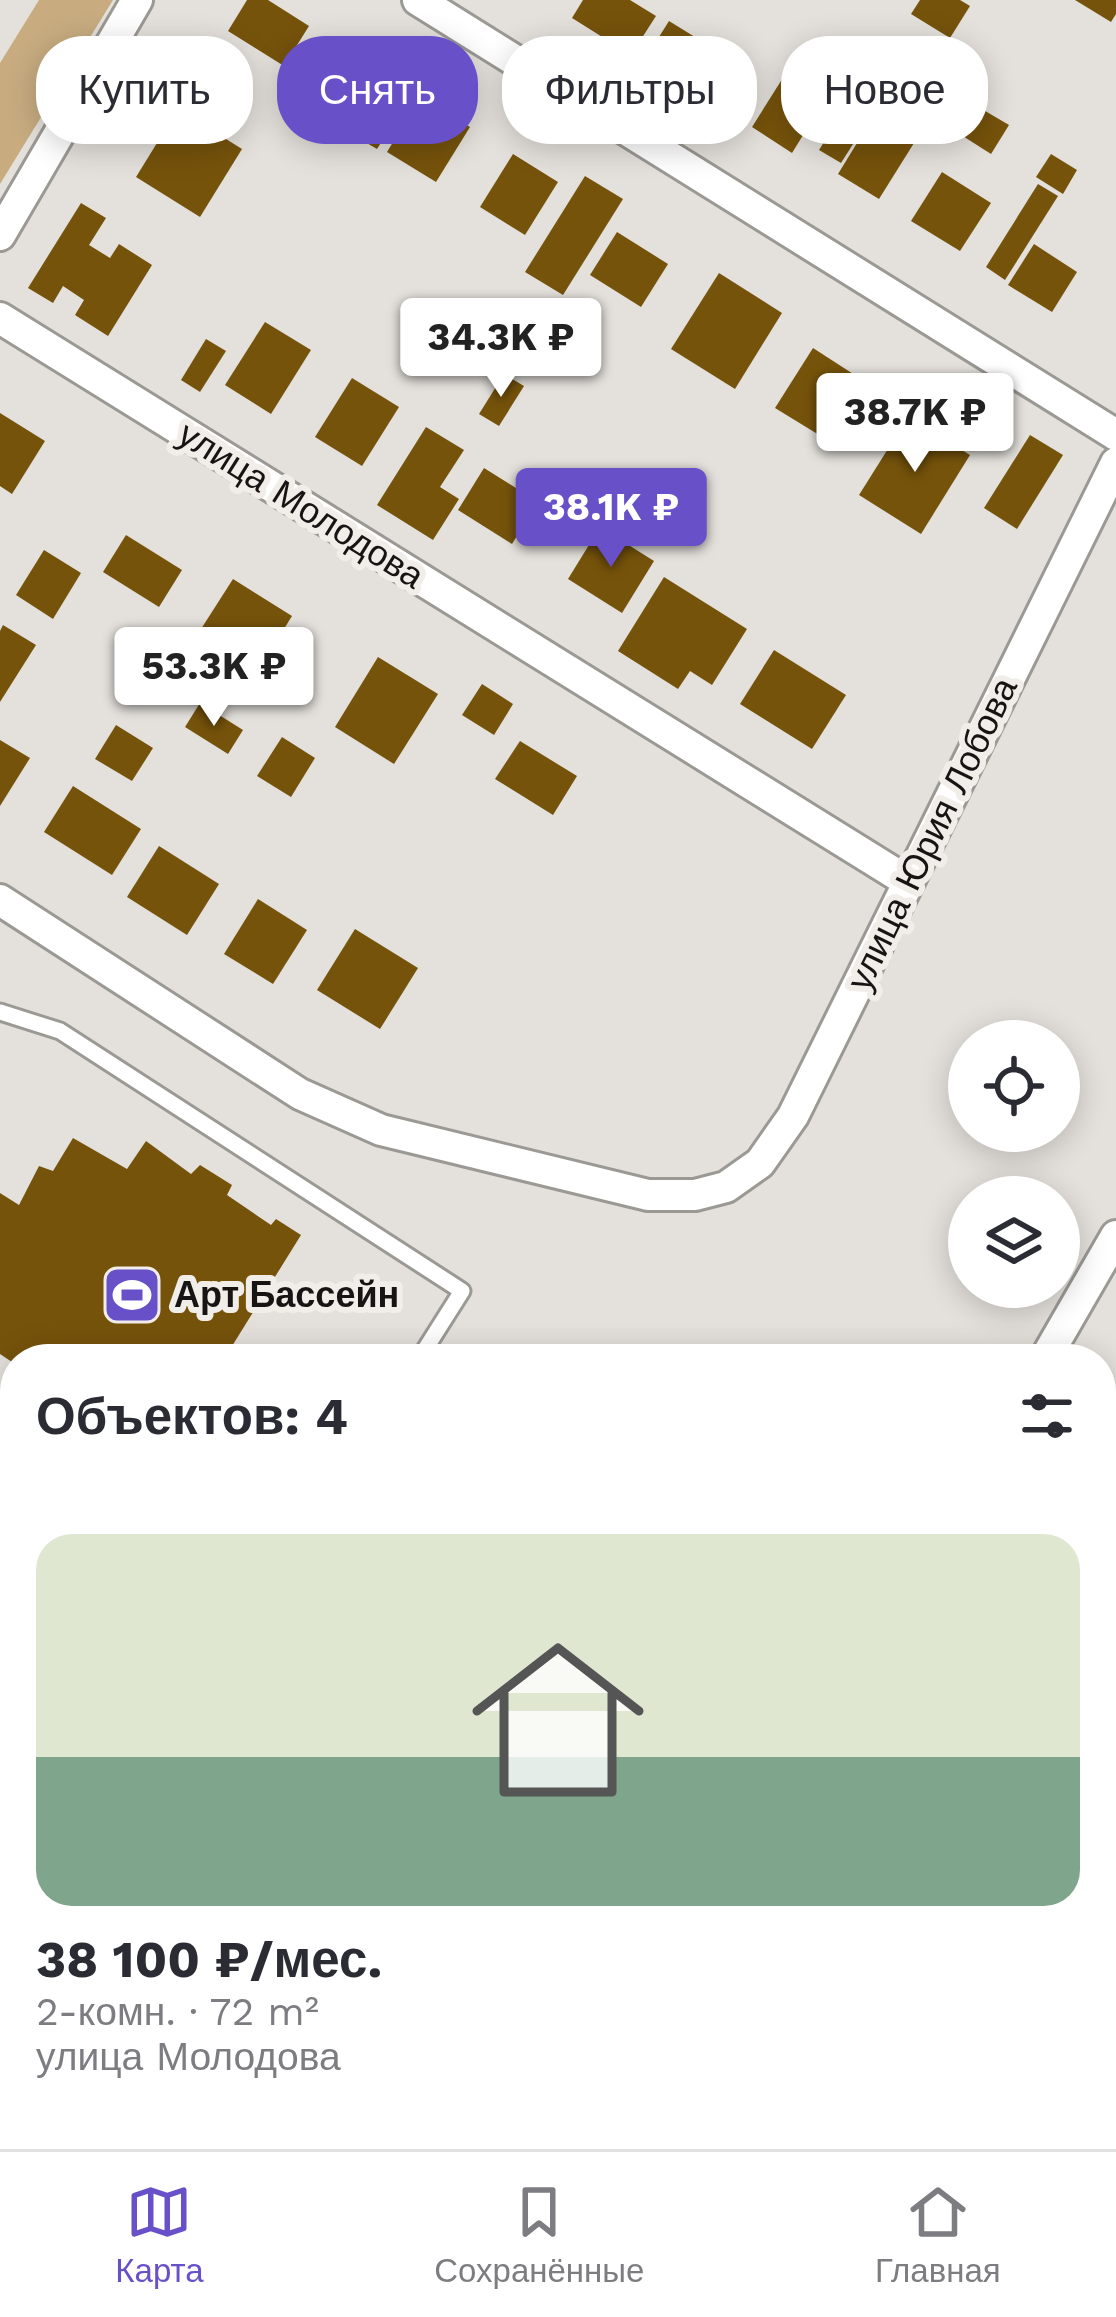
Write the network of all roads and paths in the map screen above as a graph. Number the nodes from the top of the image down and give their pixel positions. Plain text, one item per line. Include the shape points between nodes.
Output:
1 (137, 0) edge
2 (418, 0) edge
3 (0, 235) edge
4 (0, 318) edge
5 (1116, 435) edge
6 (1116, 463) edge
7 (907, 881) junction
8 (0, 901) edge
9 (0, 1012) edge
10 (1116, 1236) edge
11 (428, 1344) edge
12 (1054, 1344) edge

1 - 3 street
2 - 5 street
4 - 7 street, улица Молодова
6 - 7 street, улица Юрия Лобова
7 - 8 street, улица Юрия Лобова via 794,1117 760,1163 726,1187 695,1195 648,1195 381,1130 301,1094
9 - 11 lane via 60,1031 462,1291
10 - 12 street

